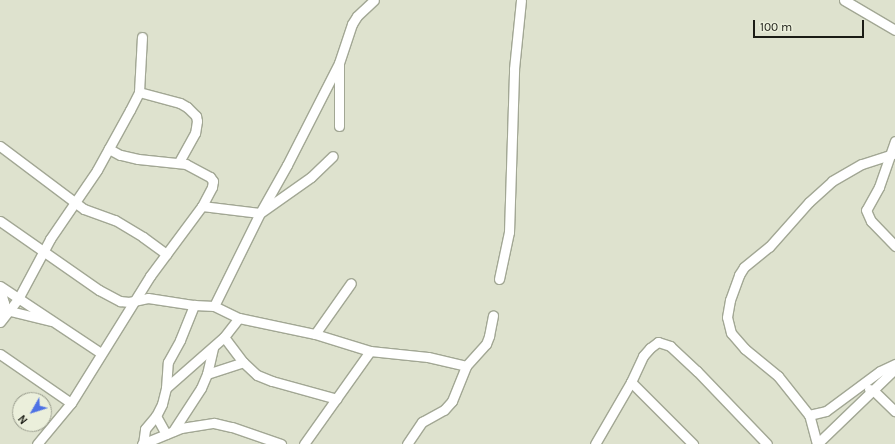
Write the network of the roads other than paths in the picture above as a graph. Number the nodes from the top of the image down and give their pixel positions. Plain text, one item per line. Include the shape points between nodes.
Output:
1 (374, 0) edge
2 (521, 0) edge
3 (844, 0) edge
4 (895, 30) edge
5 (142, 37) dead end
6 (339, 63) junction
7 (139, 92) junction
8 (340, 126) dead end
9 (0, 146) edge
10 (894, 148) edge
11 (109, 149) junction
12 (333, 156) dead end
13 (179, 162) junction
14 (76, 203) junction
15 (202, 206) junction
16 (260, 213) junction
17 (0, 221) edge
18 (895, 246) edge
19 (43, 250) junction
20 (166, 254) junction
21 (499, 279) dead end
22 (351, 283) dead end
23 (0, 288) edge
24 (18, 299) junction
25 (137, 299) junction
26 (194, 305) junction
27 (214, 306) junction
28 (10, 311) junction
29 (493, 315) dead end
30 (239, 318) junction
31 (1, 321) edge
32 (56, 322) junction
33 (315, 334) junction
34 (224, 337) junction
35 (213, 348) junction
36 (370, 351) junction
37 (101, 353) junction
38 (0, 354) edge
39 (242, 362) junction
40 (895, 364) edge
41 (466, 366) junction
42 (895, 369) edge
43 (207, 374) junction
44 (631, 382) junction
45 (860, 386) junction
46 (166, 388) junction
47 (874, 391) junction
48 (336, 399) junction
49 (71, 403) junction
50 (895, 411) edge
51 (809, 414) junction
52 (156, 416) junction
53 (170, 432) junction
54 (37, 444) edge
55 (142, 444) edge
56 (281, 444) edge
57 (304, 444) edge
58 (407, 444) edge
59 (595, 444) edge
60 (693, 444) edge
61 (767, 444) edge
62 (817, 444) edge

1 - 6 street via 352,24
2 - 21 street via 514,69 509,232
3 - 4 street
5 - 7 street
6 - 8 street
6 - 16 street
7 - 11 street
7 - 13 street via 180,103 196,116 195,133
9 - 14 street
10 - 18 street via 879,187 866,210 871,221
10 - 51 street via 832,181 809,202 769,247 744,267 730,300 727,317 731,333 778,376
11 - 13 street via 134,159
11 - 14 street
12 - 16 street via 311,177
13 - 15 street via 206,174 213,181
14 - 19 street
14 - 20 street via 90,212 116,220
15 - 16 street
15 - 20 street
16 - 27 street
17 - 19 street
19 - 24 street
19 - 25 street via 111,297 124,302
20 - 25 street
22 - 33 street
23 - 24 street
23 - 31 street via 4,303
24 - 28 street
24 - 32 street
25 - 26 street via 148,298
25 - 37 street
26 - 27 street
26 - 46 street via 168,362
27 - 30 street
28 - 31 street
28 - 32 street
29 - 41 street via 486,344
30 - 33 street
30 - 34 street
32 - 37 street
33 - 36 street
34 - 35 street
34 - 39 street
35 - 43 street
35 - 46 street
36 - 41 street via 428,357
36 - 48 street
37 - 49 street
38 - 49 street
39 - 43 street
39 - 48 street via 249,370 264,379
40 - 45 street via 880,371
41 - 58 street via 452,401 444,410 422,422
42 - 47 street
43 - 53 street via 194,399
44 - 59 street
44 - 60 street
44 - 61 street via 650,348 658,342 670,346
45 - 47 street
45 - 51 street via 826,411
46 - 52 street
47 - 50 street
47 - 62 street
48 - 57 street
49 - 54 street
51 - 62 street
52 - 53 street
52 - 55 street via 145,429
53 - 55 street
53 - 56 street via 192,425 214,423

